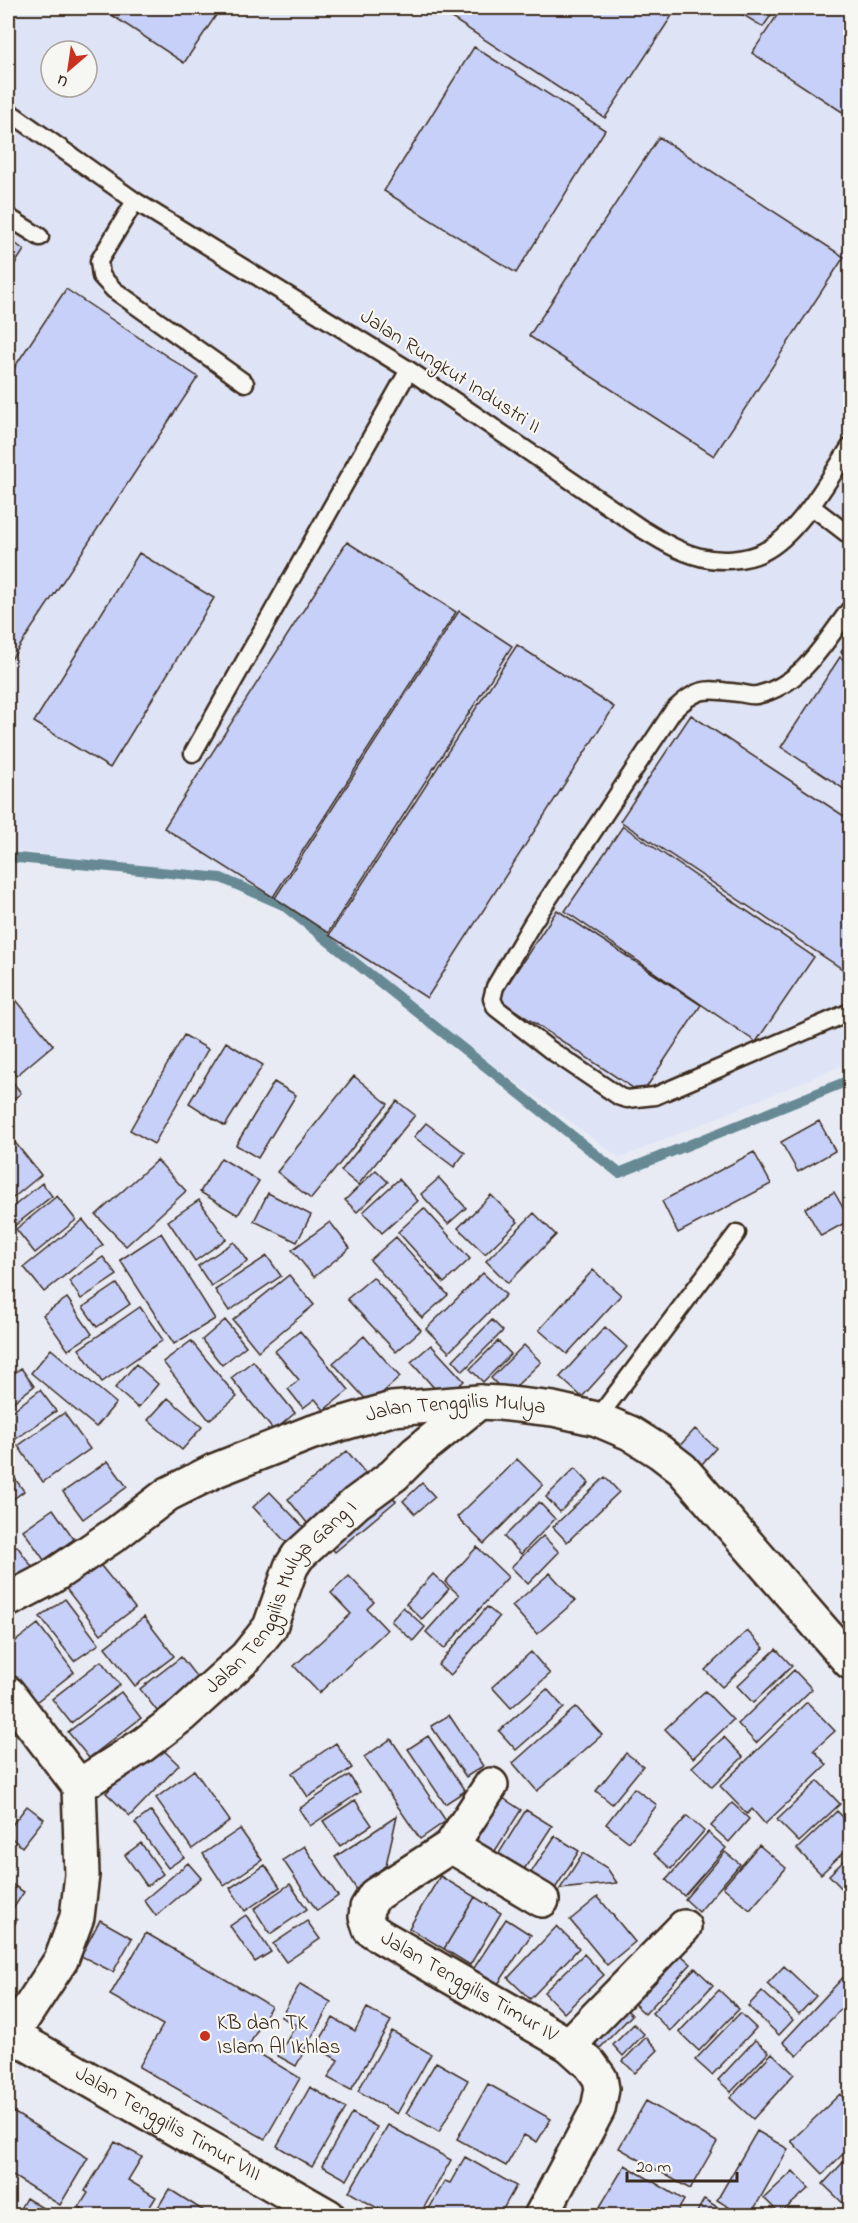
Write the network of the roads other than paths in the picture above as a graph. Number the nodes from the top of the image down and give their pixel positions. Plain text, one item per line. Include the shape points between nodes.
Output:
1 (8, 111) edge
2 (135, 201) junction
3 (8, 217) edge
4 (40, 237) dead end
5 (409, 370) junction
6 (245, 383) dead end
7 (850, 447) edge
8 (811, 506) junction
9 (850, 536) edge
10 (850, 609) edge
11 (194, 753) dead end
12 (850, 1012) edge
13 (737, 1233) dead end
14 (479, 1402) junction
15 (597, 1419) junction
16 (8, 1600) edge
17 (850, 1662) edge
18 (8, 1693) edge
19 (491, 1785) dead end
20 (80, 1786) junction
21 (451, 1846) junction
22 (542, 1900) dead end
23 (684, 1927) dead end
24 (9, 2036) edge
25 (569, 2045) junction
26 (328, 2216) edge
27 (541, 2216) edge

1 - 2 lane, Jalan Rungkut Industri II
2 - 5 lane, Jalan Rungkut Industri II
2 - 6 lane via 99,261 101,276 114,290
3 - 4 lane
5 - 8 lane, Jalan Rungkut Industri II via 642,529 700,557 735,560 763,552 788,533
5 - 11 lane
7 - 8 lane, Jalan Rungkut Industri II
8 - 9 lane
10 - 12 lane via 808,666 777,687 756,695 707,689 688,696 673,711 533,922 492,999 496,1008 549,1049 627,1099 655,1096
13 - 15 lane
14 - 15 street, Jalan Tenggilis Mulya via 553,1409
14 - 16 street, Jalan Tenggilis Mulya via 392,1409 310,1433 216,1470 168,1494 50,1578
14 - 20 street, Jalan Tenggilis Mulya Gang I via 297,1556 270,1627 211,1691 143,1745
15 - 17 street, Jalan Tenggilis Mulya via 630,1433 682,1469
18 - 20 street
19 - 21 street, Jalan Tenggilis Timur IV
20 - 24 street via 82,1875 77,1917 61,1960
21 - 22 street
21 - 25 street, Jalan Tenggilis Timur IV via 375,1895 367,1908 370,1929
23 - 25 street
24 - 26 street, Jalan Tenggilis Timur VIII
25 - 27 street, Jalan Tenggilis Timur IV via 590,2064 602,2089 598,2109

